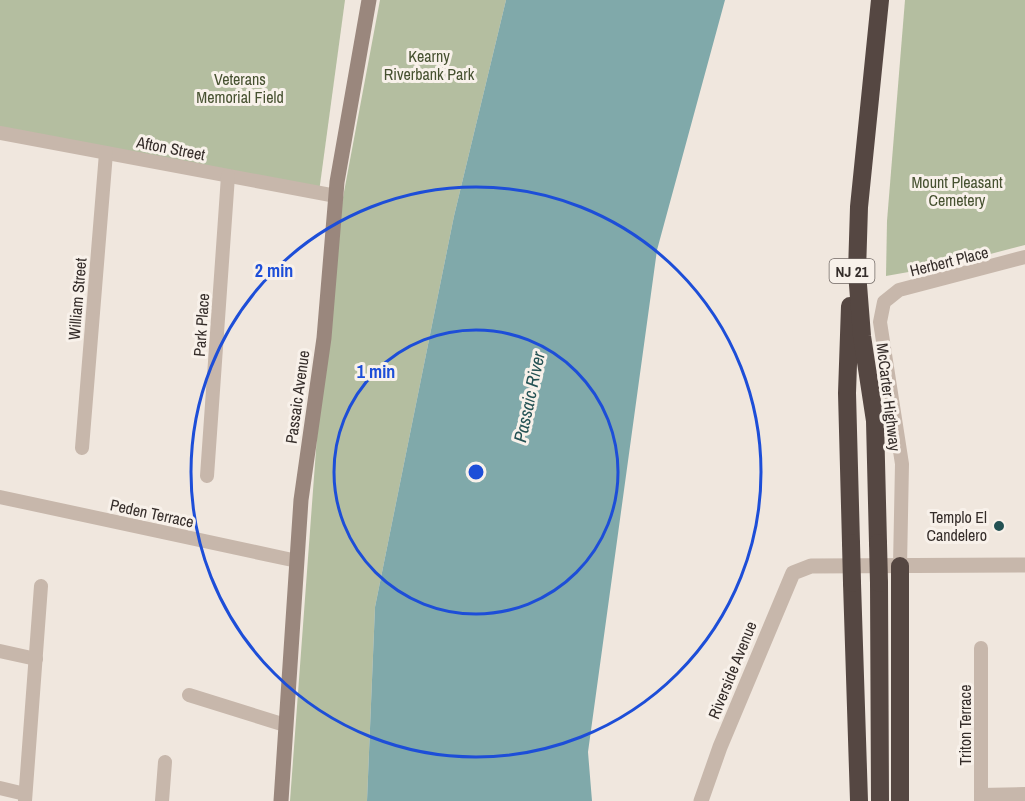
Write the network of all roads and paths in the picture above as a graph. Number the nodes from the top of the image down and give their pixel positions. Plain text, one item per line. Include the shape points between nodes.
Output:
1 (369, 0) edge
2 (879, 0) edge
3 (0, 133) edge
4 (106, 153) junction
5 (228, 176) junction
6 (336, 196) junction
7 (1025, 257) edge
8 (82, 448) dead end
9 (207, 476) dead end
10 (0, 497) edge
11 (297, 561) junction
12 (1025, 565) edge
13 (900, 566) junction
14 (41, 586) dead end
15 (981, 648) dead end
16 (0, 651) edge
17 (36, 658) junction
18 (189, 695) dead end
19 (285, 725) junction
20 (165, 762) dead end
21 (0, 788) edge
22 (1025, 794) edge
23 (25, 797) edge
24 (981, 798) edge
25 (859, 800) edge
26 (162, 801) edge
27 (280, 801) edge
28 (701, 801) edge
29 (880, 801) edge
30 (900, 801) edge

1 - 6 main road, Passaic Avenue via 344,129
2 - 25 highway, McCarter Highway / NJ 21, bridge via 850,311 847,403
2 - 29 highway, McCarter Highway / NJ 21, bridge via 857,240 858,305 877,453
3 - 4 street, Afton Street
4 - 5 street, Afton Street
4 - 8 street, William Street
5 - 6 street, Afton Street
5 - 9 street, Park Place
6 - 11 main road, Passaic Avenue via 324,338
7 - 13 street, Herbert Place via 899,290 884,302 880,322 902,464
10 - 11 street, Peden Terrace
11 - 19 main road, Passaic Avenue
12 - 13 street
13 - 28 street, Riverside Avenue via 811,567 799,569 790,577
13 - 30 highway
14 - 17 street
15 - 24 street, Triton Terrace
16 - 17 street
17 - 23 street
18 - 19 street
19 - 27 main road, Passaic Avenue
20 - 26 street
21 - 23 street
22 - 24 street

